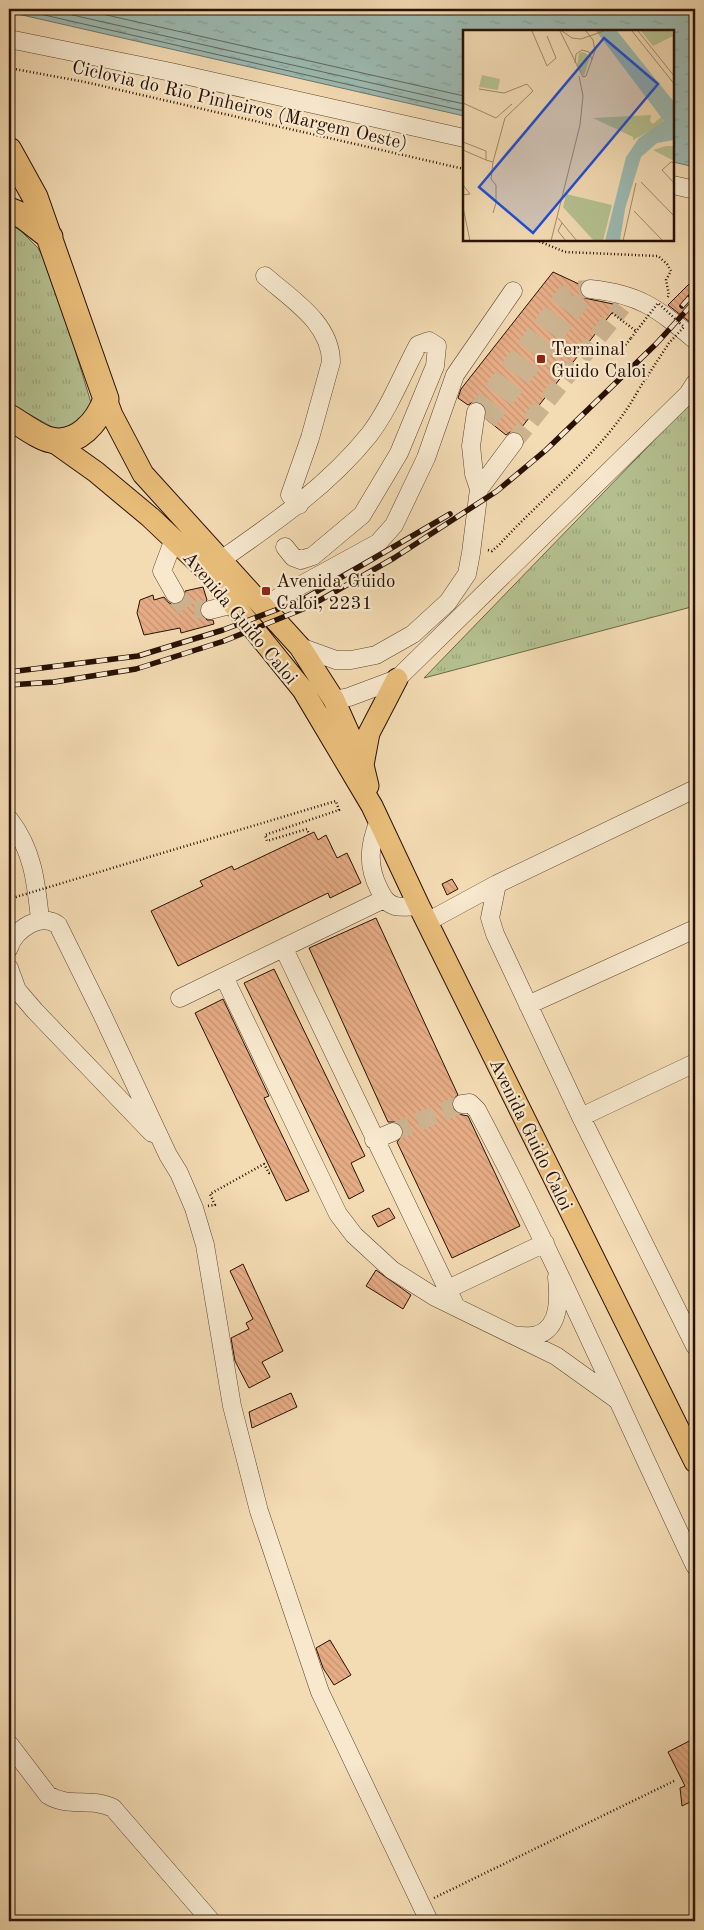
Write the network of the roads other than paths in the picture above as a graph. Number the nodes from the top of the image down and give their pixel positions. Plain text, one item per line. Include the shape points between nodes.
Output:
1 (9, 39) edge
2 (463, 138) edge
3 (9, 150) edge
4 (674, 185) edge
5 (695, 190) edge
6 (9, 210) edge
7 (50, 237) junction
8 (265, 276) dead end
9 (590, 289) dead end
10 (513, 291) dead end
11 (695, 340) edge
12 (695, 383) edge
13 (106, 399) junction
14 (9, 417) edge
15 (482, 417) tunnel mouth
16 (50, 440) junction
17 (514, 442) tunnel mouth
18 (479, 489) junction
19 (294, 500) junction
20 (174, 539) junction
21 (285, 547) dead end
22 (217, 556) junction
23 (175, 594) tunnel mouth
24 (234, 604) junction
25 (264, 606) junction
26 (210, 610) tunnel mouth
27 (300, 647) junction
28 (397, 679) junction
29 (302, 690) junction
30 (334, 700) junction
31 (363, 765) junction
32 (695, 789) edge
33 (376, 813) junction
34 (9, 819) edge
35 (497, 884) junction
36 (384, 899) junction
37 (423, 914) junction
38 (40, 919) junction
39 (695, 929) edge
40 (9, 948) edge
41 (284, 949) junction
42 (9, 968) edge
43 (224, 977) junction
44 (180, 998) dead end
45 (528, 1005) junction
46 (695, 1063) edge
47 (462, 1104) dead end
48 (581, 1117) junction
49 (393, 1132) tunnel mouth
50 (374, 1140) junction
51 (163, 1144) junction
52 (545, 1243) junction
53 (554, 1261) junction
54 (448, 1290) junction
55 (456, 1307) junction
56 (517, 1336) junction
57 (695, 1346) edge
58 (616, 1399) junction
59 (695, 1462) edge
60 (695, 1566) edge
61 (9, 1744) edge
62 (198, 1914) edge
63 (211, 1921) edge
64 (430, 1921) edge

1 - 2 street
3 - 7 highway via 35,197
4 - 5 street
6 - 7 highway via 23,216
7 - 13 highway
8 - 19 street via 315,320 331,350
9 - 11 street via 622,306 657,309
10 - 25 street via 455,375 426,458 394,525 378,543
12 - 28 street via 688,394
13 - 16 highway via 99,417 86,430 69,439
13 - 22 main road, Avenida Guido Caloi via 143,474
14 - 16 highway
15 - 18 street via 471,446
16 - 20 main road, Avenida Guido Caloi via 96,472
17 - 18 street
18 - 27 street via 467,574 448,602 412,634 376,655 352,660 336,660
19 - 21 street via 368,436 381,418 418,346 429,341 437,346 435,366 399,453 362,515 313,556 301,560 293,557
19 - 22 street
20 - 23 street via 162,571
20 - 24 main road, Avenida Guido Caloi
22 - 25 main road, Avenida Guido Caloi
24 - 26 street
24 - 29 main road, Avenida Guido Caloi
25 - 27 main road, Avenida Guido Caloi
27 - 30 main road, Avenida Guido Caloi
28 - 30 street
28 - 31 main road via 369,733
29 - 30 main road
29 - 33 main road, Avenida Guido Caloi
30 - 31 main road, Avenida Guido Caloi
31 - 33 main road, Avenida Guido Caloi
32 - 35 street
33 - 36 street via 369,860
33 - 37 main road, Avenida Guido Caloi
34 - 38 street via 35,871
35 - 37 street
35 - 45 street via 490,918
36 - 37 street
36 - 41 street
37 - 59 main road, Avenida Guido Caloi
38 - 40 street via 21,931
38 - 51 street via 51,919 64,934
39 - 45 street
41 - 43 street
41 - 50 street
42 - 51 street via 17,990 35,1011
43 - 44 street
43 - 55 street via 338,1214 354,1235 392,1270
45 - 48 street
46 - 48 street
47 - 52 street via 470,1103 477,1110
48 - 57 street
49 - 50 street
50 - 54 street
51 - 64 street via 194,1208 205,1245 237,1425 259,1511 320,1692
52 - 53 street
52 - 54 street
53 - 56 street via 559,1292 557,1311 550,1326 537,1335
53 - 58 street
54 - 55 street
55 - 56 street
56 - 58 street via 556,1356
58 - 60 street
61 - 62 street via 41,1790 56,1800 102,1802 113,1808
62 - 63 street

